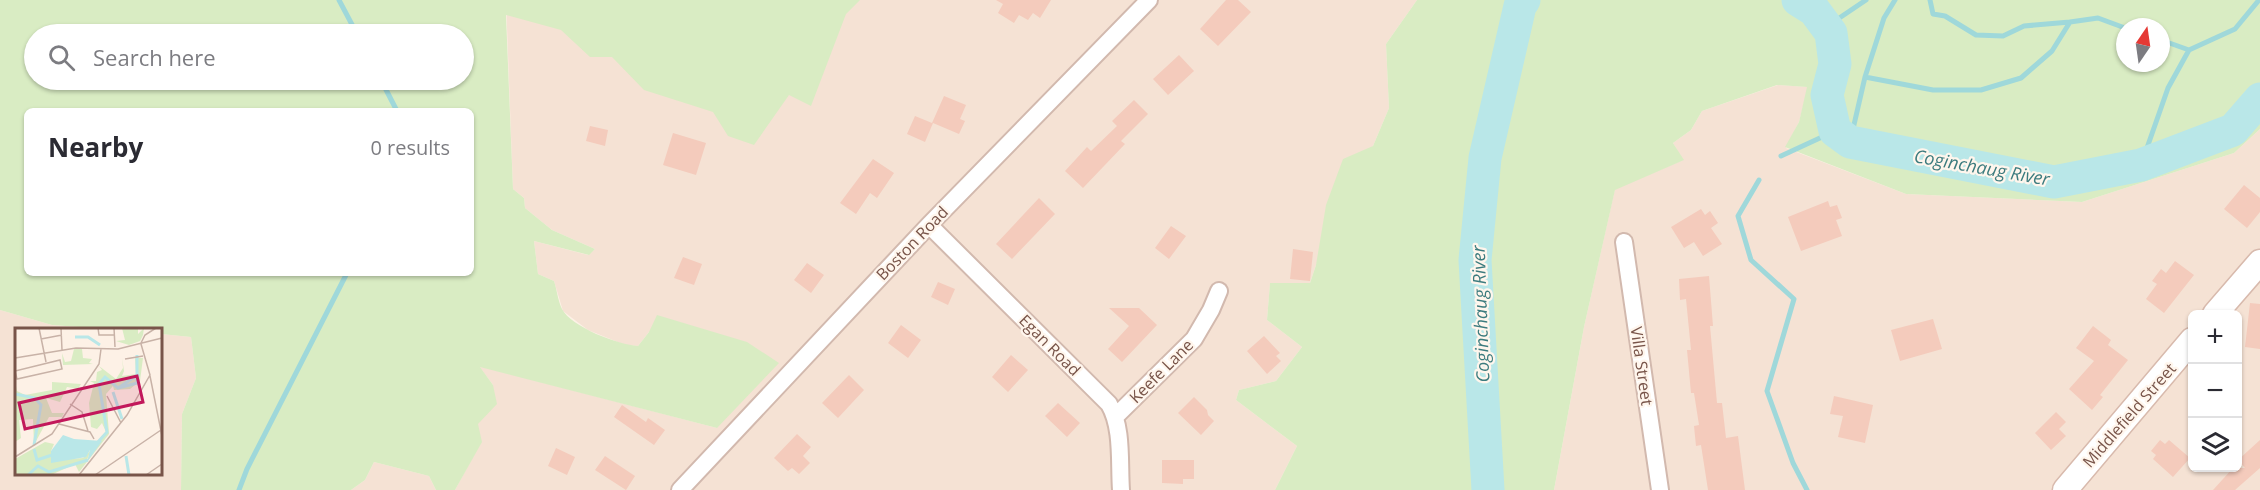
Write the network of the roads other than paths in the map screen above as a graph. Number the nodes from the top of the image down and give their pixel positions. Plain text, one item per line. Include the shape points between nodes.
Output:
1 (1149, 0) edge
2 (929, 225) junction
3 (1624, 242) dead end
4 (2260, 262) edge
5 (1219, 291) dead end
6 (2219, 310) edge
7 (2188, 346) edge
8 (1116, 416) junction
9 (680, 490) edge
10 (1121, 490) edge
11 (1660, 490) edge
12 (2065, 490) edge

1 - 2 street, Boston Road
2 - 8 street, Egan Road via 1101,395
2 - 9 street, Boston Road
3 - 11 street, Villa Street
4 - 6 main road
5 - 8 street, Keefe Lane via 1194,339
7 - 12 main road, Middlefield Street
8 - 10 street

